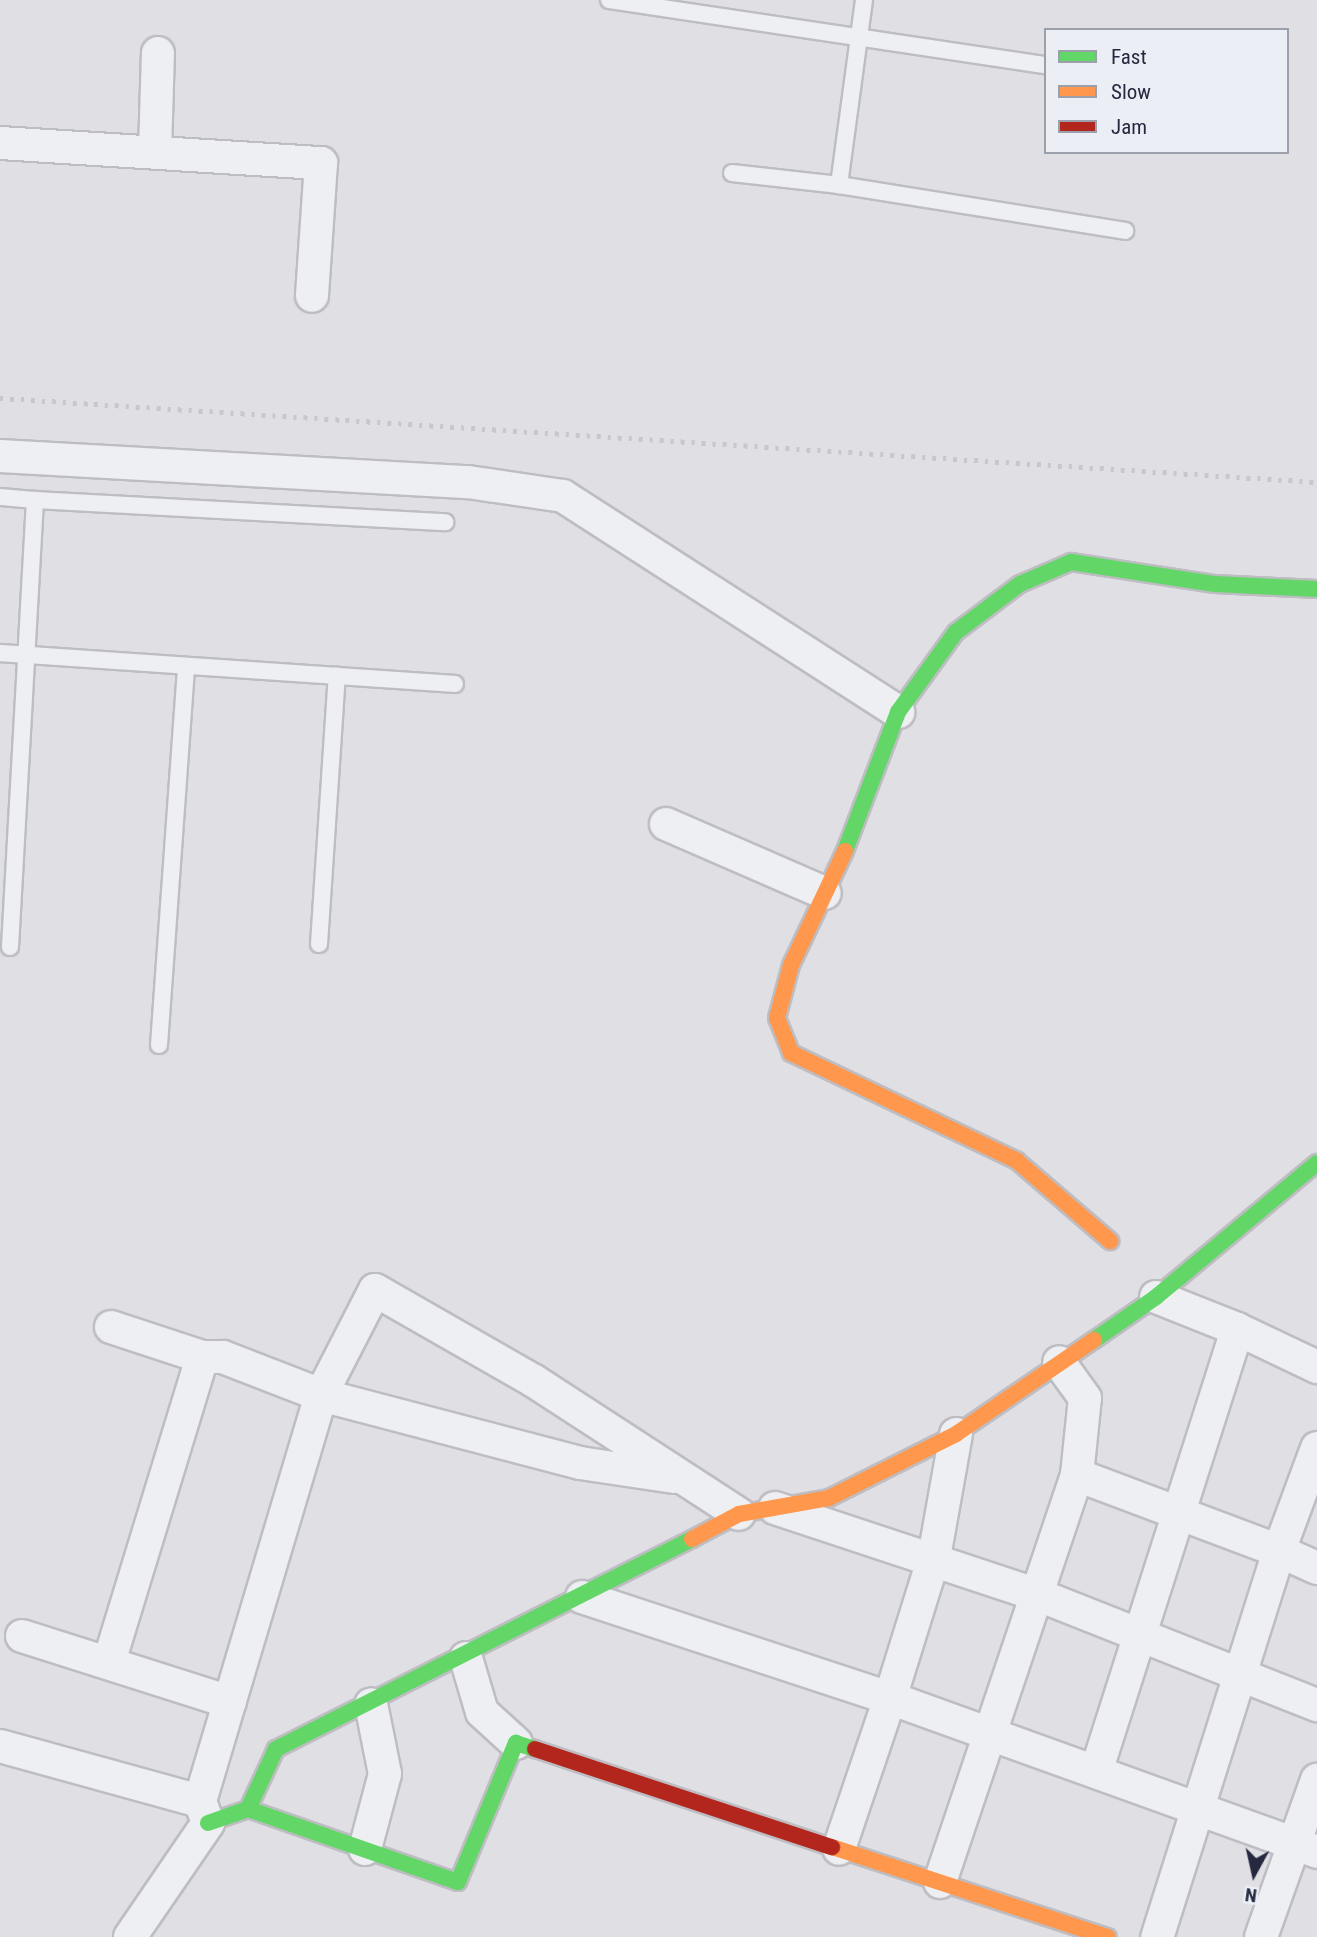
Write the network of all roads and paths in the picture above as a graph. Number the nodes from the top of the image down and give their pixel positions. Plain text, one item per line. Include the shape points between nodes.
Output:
1 (608, 0) edge
2 (864, 0) edge
3 (859, 39) junction
4 (158, 53) dead end
5 (1044, 65) edge
6 (0, 143) edge
7 (155, 152) junction
8 (732, 173) dead end
9 (839, 185) junction
10 (1125, 231) dead end
11 (313, 296) dead end
12 (0, 456) edge
13 (0, 497) edge
14 (35, 500) junction
15 (445, 522) dead end
16 (1317, 589) edge
17 (0, 653) edge
18 (27, 654) junction
19 (186, 666) junction
20 (337, 676) junction
21 (455, 684) dead end
22 (898, 712) junction
23 (666, 824) dead end
24 (825, 893) junction
25 (319, 944) dead end
26 (10, 947) dead end
27 (159, 1045) dead end
28 (1317, 1163) edge
29 (1110, 1241) dead end
30 (1156, 1297) junction
31 (111, 1327) dead end
32 (1237, 1329) junction
33 (202, 1357) junction
34 (1059, 1362) junction
35 (1317, 1367) edge
36 (321, 1395) junction
37 (956, 1434) junction
38 (1317, 1448) edge
39 (1077, 1475) junction
40 (686, 1479) junction
41 (775, 1508) junction
42 (1183, 1511) junction
43 (739, 1514) junction
44 (1279, 1551) junction
45 (934, 1557) junction
46 (1317, 1568) edge
47 (1041, 1596) junction
48 (582, 1597) junction
49 (1139, 1634) junction
50 (22, 1636) dead end
51 (466, 1658) junction
52 (109, 1662) junction
53 (1242, 1674) junction
54 (890, 1698) junction
55 (230, 1702) junction
56 (371, 1704) junction
57 (1317, 1705) edge
58 (990, 1736) junction
59 (516, 1743) junction
60 (0, 1746) edge
61 (1096, 1772) junction
62 (1317, 1780) edge
63 (248, 1809) junction
64 (1199, 1810) junction
65 (204, 1812) junction
66 (1305, 1848) edge
67 (365, 1849) junction
68 (839, 1849) junction
69 (940, 1882) junction
70 (130, 1937) edge
71 (1108, 1937) edge
72 (1157, 1937) edge
73 (1261, 1937) edge

1 - 3 lane
2 - 3 lane
3 - 5 lane
3 - 9 lane
4 - 7 street
6 - 7 street
7 - 11 street via 321,163
8 - 9 lane
9 - 10 lane
12 - 22 street via 468,482 563,496
13 - 14 lane
14 - 15 lane
14 - 18 lane
16 - 22 street via 1215,584 1071,562 1020,584 956,632
17 - 18 lane
18 - 19 lane
18 - 26 lane
19 - 20 lane
19 - 27 lane
20 - 21 lane
20 - 25 lane
22 - 24 street via 862,816
23 - 24 street
24 - 29 street via 791,965 778,1018 791,1053 1017,1161
28 - 30 street
30 - 32 street
30 - 34 street
31 - 33 street
32 - 35 street
32 - 42 street
33 - 36 street via 223,1357
33 - 52 street
34 - 37 street
34 - 39 street via 1085,1398
36 - 40 street via 580,1463
36 - 40 street via 375,1290 534,1381
36 - 55 street
37 - 41 street via 828,1497
37 - 45 street
38 - 44 street
39 - 42 street
39 - 47 street
40 - 43 street
41 - 43 street
41 - 45 street
42 - 44 street
42 - 49 street
43 - 48 street
44 - 46 street
44 - 53 street
45 - 47 street
45 - 54 street
47 - 49 street
47 - 58 street
48 - 51 street
48 - 54 street
49 - 53 street
49 - 61 street
50 - 52 street
51 - 56 street
51 - 59 street via 482,1712
52 - 55 street
53 - 57 street
53 - 64 street
54 - 58 street
54 - 68 street
55 - 65 street
56 - 63 street via 276,1749
56 - 67 street via 385,1774
58 - 61 street
58 - 69 street
59 - 67 street via 458,1882
59 - 68 street
60 - 65 street
61 - 64 street
62 - 66 street
63 - 65 street
63 - 67 street
64 - 66 street
64 - 72 street
65 - 70 street
66 - 73 street
68 - 69 street
69 - 71 street

